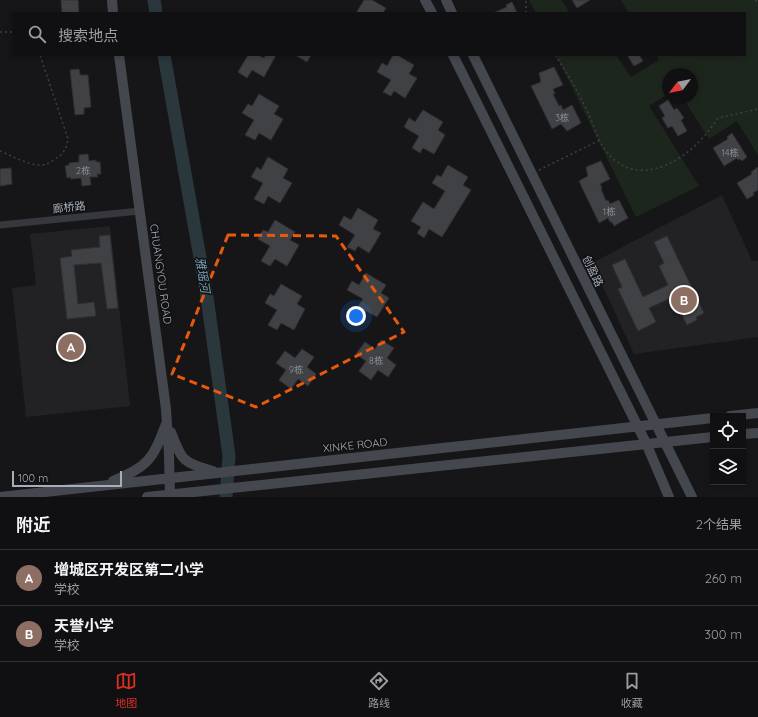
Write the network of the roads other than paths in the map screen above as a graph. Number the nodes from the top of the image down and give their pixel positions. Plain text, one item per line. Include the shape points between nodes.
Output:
1 (112, 0) edge
2 (426, 0) edge
3 (446, 0) edge
4 (113, 12) edge
5 (432, 12) edge
6 (452, 12) edge
7 (119, 56) edge
8 (453, 56) edge
9 (474, 56) edge
10 (140, 211) junction
11 (0, 225) edge
12 (758, 413) edge
13 (746, 414) edge
14 (710, 418) edge
15 (167, 420) junction
16 (656, 423) junction
17 (637, 426) junction
18 (758, 432) edge
19 (746, 434) edge
20 (710, 437) edge
21 (665, 441) junction
22 (646, 443) junction
23 (216, 473) junction
24 (170, 478) junction
25 (103, 485) junction
26 (200, 494) edge
27 (170, 496) edge
28 (0, 497) edge
29 (147, 497) edge
30 (669, 497) edge
31 (692, 497) edge

1 - 4 street
2 - 5 street
3 - 6 street
7 - 10 street, CHUANGYOU ROAD
8 - 17 street
9 - 16 street, 创盈路
10 - 11 street, 廊桥路
10 - 15 street, CHUANGYOU ROAD
12 - 13 street
14 - 16 street, XINKE ROAD
15 - 23 street via 182,458 190,464
15 - 24 street, CHUANGYOU ROAD
15 - 25 street via 158,447 148,462 133,472
16 - 17 street, XINKE ROAD
16 - 21 street, 创盈路
17 - 22 street
17 - 23 street, XINKE ROAD
18 - 19 street
20 - 21 street
21 - 22 street
21 - 31 street, 创盈路
22 - 26 street via 219,489
22 - 30 street
23 - 24 street, XINKE ROAD
24 - 25 street, XINKE ROAD
24 - 27 street, CHUANGYOU ROAD
25 - 28 street, XINKE ROAD
26 - 27 street
27 - 29 street

